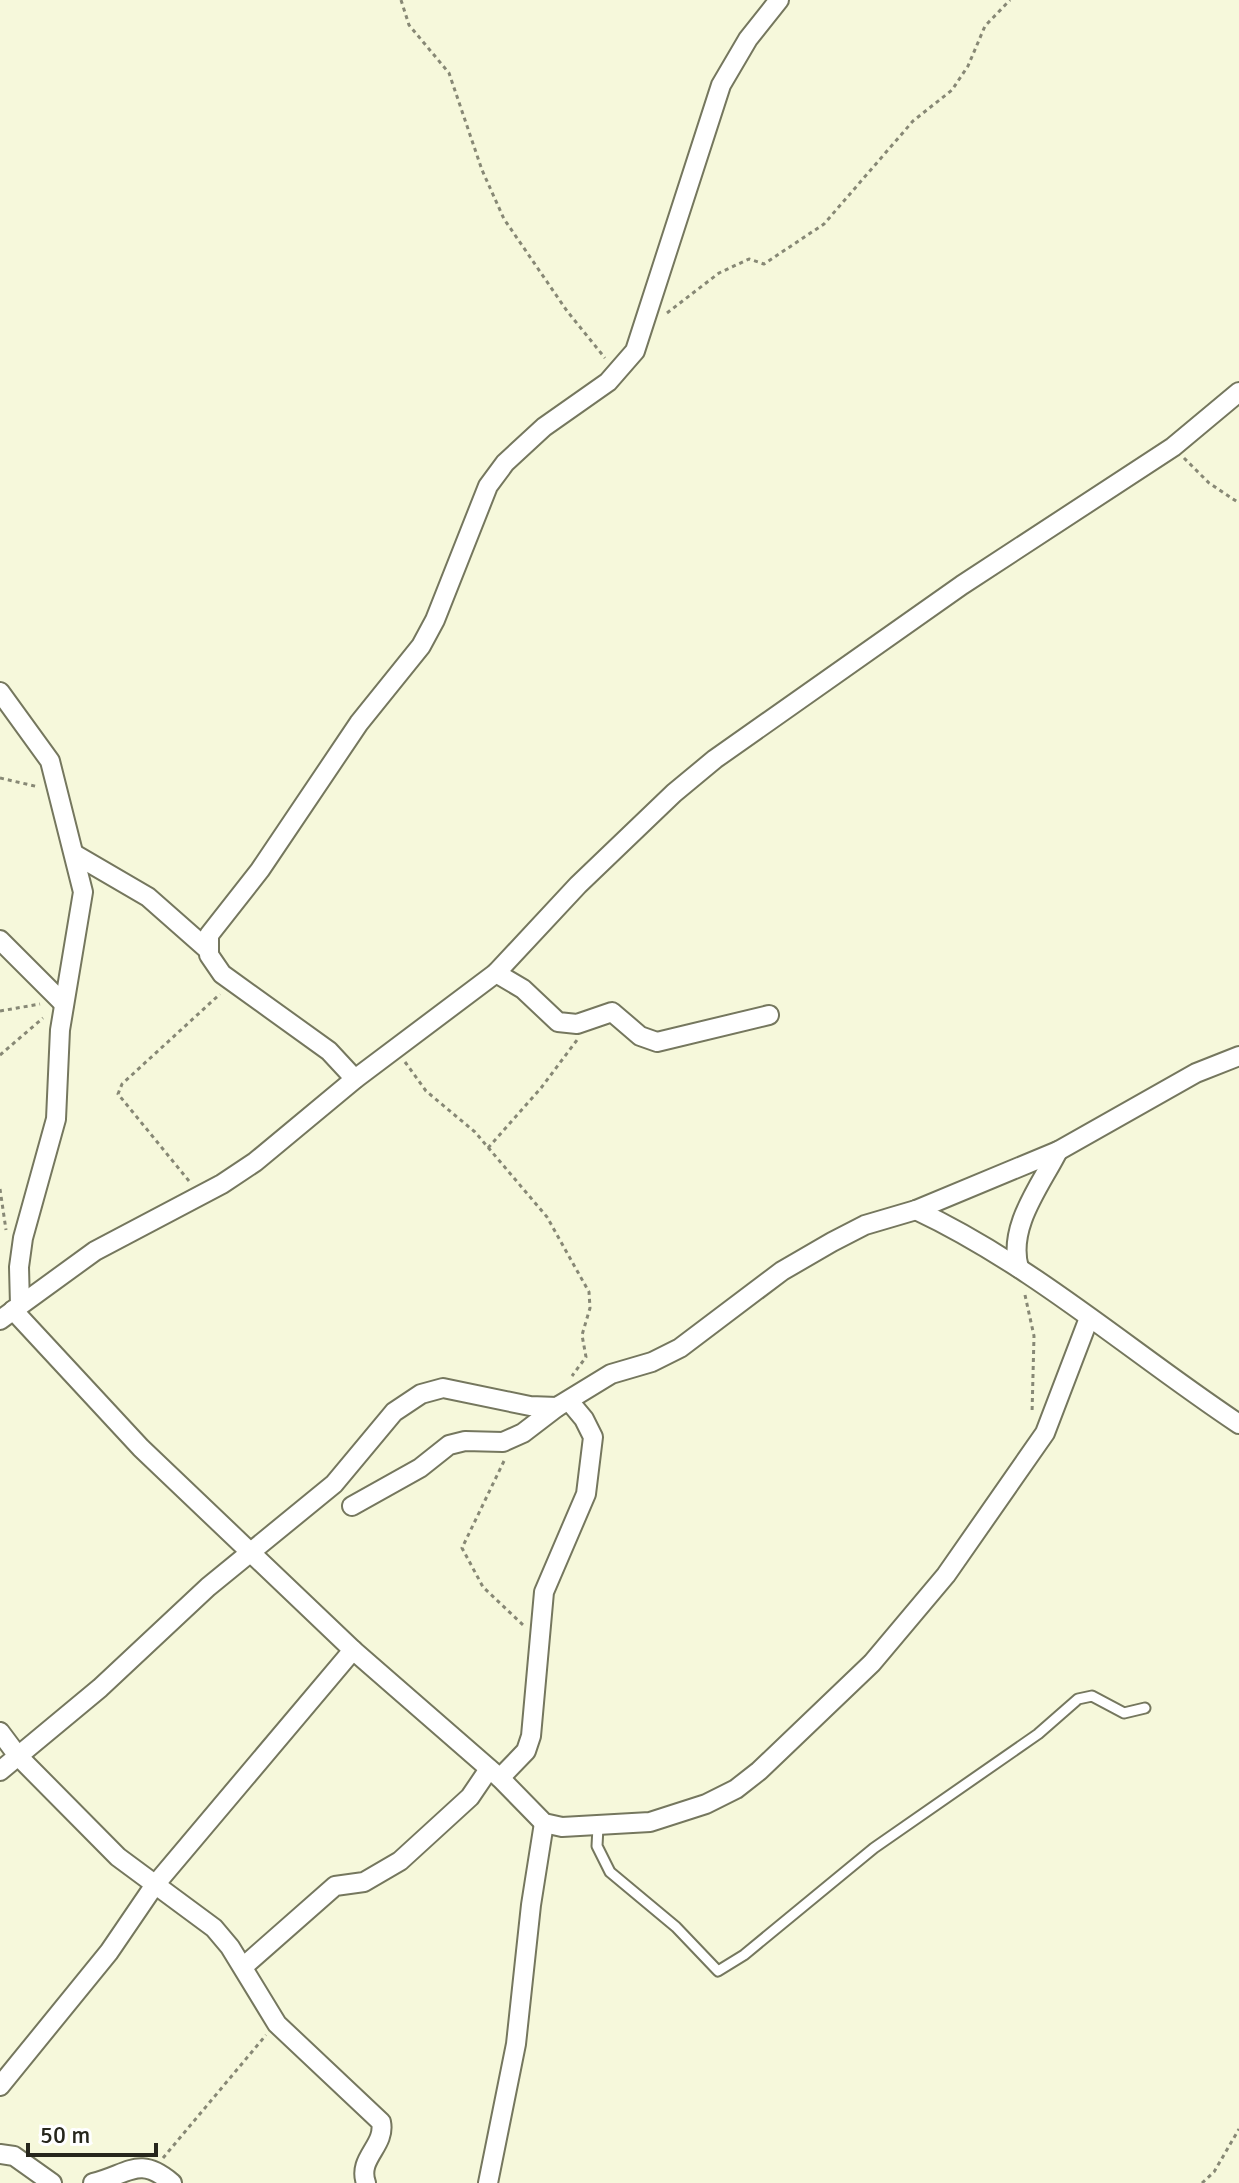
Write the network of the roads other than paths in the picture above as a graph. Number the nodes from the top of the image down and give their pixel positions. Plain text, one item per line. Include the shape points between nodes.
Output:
1 (779, 0) edge
2 (1239, 392) edge
3 (0, 692) edge
4 (76, 855) junction
5 (0, 940) edge
6 (207, 949) junction
7 (496, 973) junction
8 (56, 1002) junction
9 (769, 1015) dead end
10 (1239, 1056) edge
11 (355, 1079) junction
12 (1058, 1151) junction
13 (916, 1210) junction
14 (1019, 1268) junction
15 (11, 1312) edge
16 (1089, 1318) junction
17 (563, 1404) junction
18 (1239, 1424) edge
19 (352, 1506) dead end
20 (251, 1552) junction
21 (353, 1650) junction
22 (1145, 1708) dead end
23 (0, 1732) edge
24 (18, 1756) junction
25 (0, 1771) edge
26 (494, 1774) junction
27 (544, 1823) junction
28 (598, 1827) junction
29 (154, 1886) junction
30 (243, 1967) junction
31 (26, 2052) junction
32 (0, 2064) edge
33 (0, 2086) edge
34 (0, 2154) edge
35 (161, 2177) edge
36 (52, 2183) edge
37 (93, 2183) edge
38 (366, 2183) edge
39 (488, 2183) edge

1 - 6 street via 721,85 635,351 617,374 544,427 488,486 421,646 359,723 260,870 229,905 209,935
2 - 7 street via 1173,447 962,585 715,759 578,885
3 - 4 street via 50,761
4 - 6 street via 148,897
4 - 8 street via 82,904
5 - 8 street
6 - 11 street via 222,974 329,1051
7 - 9 street via 523,989 558,1022 577,1024 612,1012 640,1036 657,1042
7 - 11 street
8 - 15 street via 56,1119 23,1238
10 - 12 street via 1196,1073
11 - 15 street via 255,1162 95,1251
12 - 13 street
12 - 14 street via 1028,1206 1016,1258
13 - 14 street
13 - 17 street via 865,1225 832,1242 782,1271 680,1348 611,1374
14 - 16 street
15 - 20 street via 141,1448
16 - 18 street
16 - 28 street via 1045,1433 946,1575 872,1663 736,1789 650,1822
17 - 19 street via 503,1442 449,1445 420,1468
17 - 20 street via 530,1406 443,1388 421,1394 394,1412 334,1484
17 - 26 street via 593,1437 586,1494 544,1592 531,1736 526,1751
20 - 21 street
20 - 24 street
21 - 26 street
21 - 29 street
22 - 28 lane via 1124,1713 1092,1696 1078,1699 1038,1734 874,1848 718,1971 676,1927 610,1872 597,1846
23 - 24 street
24 - 25 street
24 - 29 street
26 - 27 street
26 - 30 street via 400,1861 364,1882 335,1886
27 - 28 street
27 - 39 street via 516,2044
29 - 30 street via 214,1928
29 - 31 street via 109,1952
30 - 38 street via 277,2024 381,2122 379,2140 365,2161
31 - 32 street
31 - 33 street
34 - 36 street via 14,2156
35 - 37 street via 132,2169

